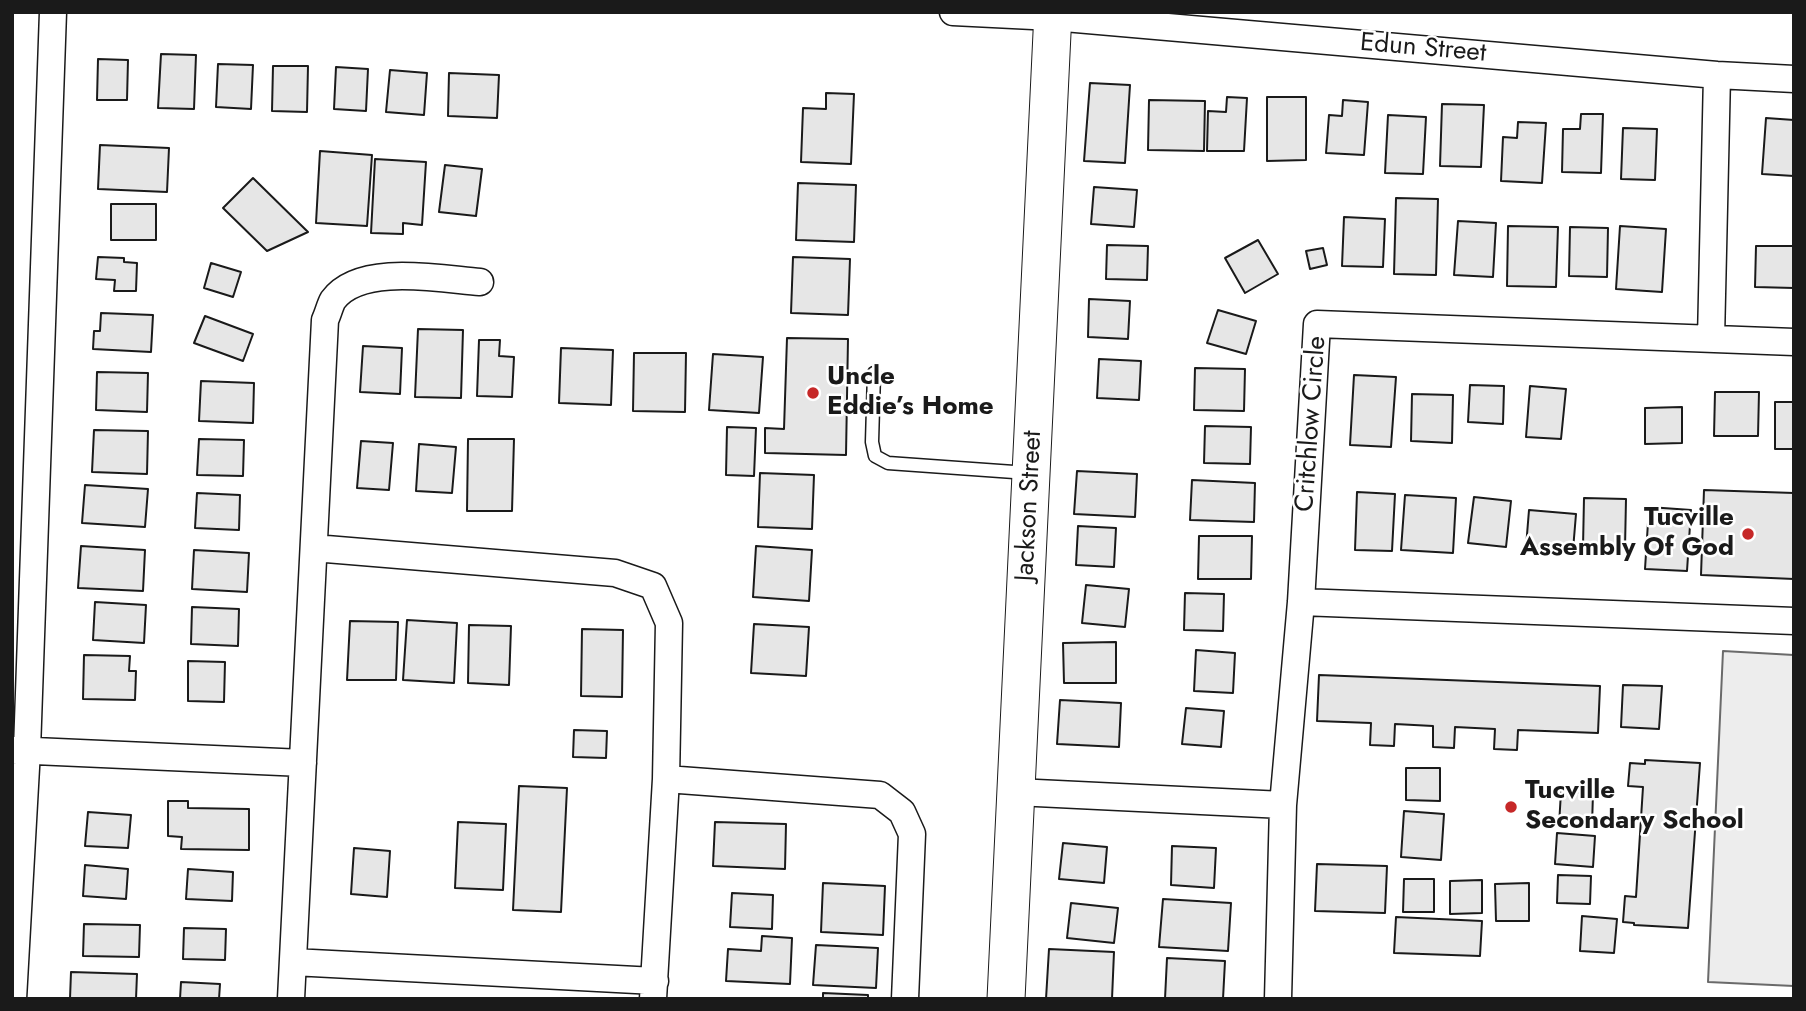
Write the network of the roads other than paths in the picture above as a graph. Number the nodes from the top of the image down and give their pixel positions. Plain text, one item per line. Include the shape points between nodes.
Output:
1 (54, 12) edge
2 (953, 12) edge
3 (1053, 14) edge
4 (1717, 75) junction
5 (1794, 79) edge
6 (480, 282) dead end
7 (1711, 339) junction
8 (1794, 342) edge
9 (874, 373) dead end
10 (1032, 473) junction
11 (314, 548) junction
12 (1301, 602) junction
13 (1794, 621) edge
14 (20, 750) edge
15 (303, 763) junction
16 (666, 779) junction
17 (1016, 792) junction
18 (1283, 805) junction
19 (293, 962) junction
20 (654, 990) edge
21 (13, 999) edge
22 (291, 999) edge
23 (905, 999) edge
24 (1006, 999) edge
25 (1278, 999) edge

1 - 14 street
2 - 3 street, Edun Street
3 - 4 street, Edun Street
3 - 10 street, Jackson Street
4 - 5 street, Edun Street
4 - 7 street
6 - 11 street via 382,275 354,284 334,299 325,320
7 - 8 street, Critchlow Circle
7 - 12 street, Critchlow Circle via 1317,324
9 - 10 lane via 875,456 888,463
10 - 17 street, Jackson Street
11 - 15 street
11 - 16 street via 615,573 653,586 669,623
12 - 13 street
12 - 18 street, Critchlow Circle
14 - 15 street
14 - 21 street
15 - 19 street
16 - 20 street
16 - 23 street via 880,795 902,812 912,834
17 - 18 street
17 - 24 street, Jackson Street
18 - 25 street, Critchlow Circle
19 - 20 street
19 - 22 street

